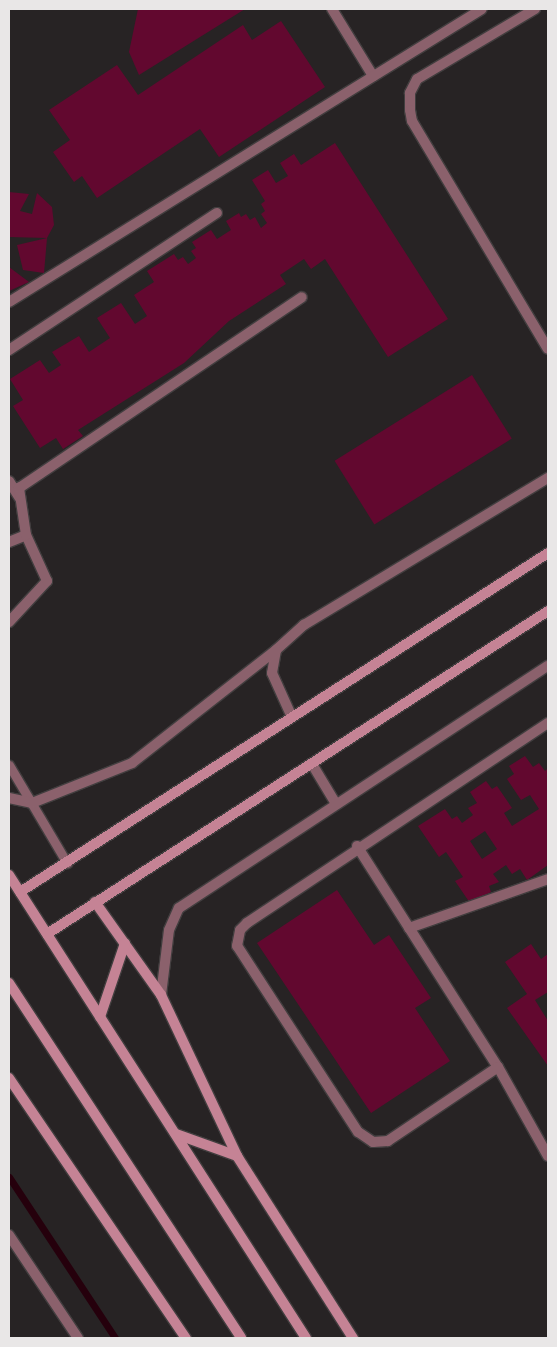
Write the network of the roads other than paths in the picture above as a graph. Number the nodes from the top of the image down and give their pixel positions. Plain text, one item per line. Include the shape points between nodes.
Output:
1 (332, 9) edge
2 (482, 9) edge
3 (535, 9) edge
4 (373, 76) junction
5 (217, 213) dead end
6 (302, 297) dead end
7 (9, 302) edge
8 (548, 349) edge
9 (9, 350) edge
10 (548, 478) edge
11 (9, 481) edge
12 (20, 500) junction
13 (26, 535) junction
14 (9, 542) edge
15 (548, 554) edge
16 (548, 611) edge
17 (9, 622) edge
18 (276, 650) junction
19 (548, 666) edge
20 (291, 715) junction
21 (548, 723) edge
22 (312, 764) junction
23 (9, 765) edge
24 (9, 798) edge
25 (32, 804) junction
26 (336, 804) junction
27 (357, 846) junction
28 (67, 863) junction
29 (9, 875) edge
30 (548, 879) edge
31 (20, 892) junction
32 (95, 902) junction
33 (409, 928) junction
34 (47, 934) junction
35 (125, 944) junction
36 (9, 983) edge
37 (161, 995) junction
38 (100, 1017) junction
39 (498, 1067) junction
40 (9, 1078) edge
41 (176, 1134) junction
42 (545, 1144) edge
43 (237, 1156) junction
44 (548, 1156) edge
45 (9, 1235) edge
46 (236, 1337) edge
47 (78, 1338) edge
48 (186, 1338) edge
49 (306, 1338) edge
50 (353, 1338) edge

1 - 4 street
2 - 4 street
3 - 8 street via 417,79 410,93 410,110 412,121
4 - 7 street
5 - 9 street
6 - 12 street via 19,488
10 - 18 street via 312,620
11 - 12 street
12 - 13 street
13 - 14 street
13 - 17 street via 48,581
15 - 20 street
16 - 22 street
18 - 20 street via 272,673
18 - 25 street via 132,763
19 - 26 street
20 - 28 street
21 - 27 street
22 - 26 street
22 - 32 street
23 - 25 lane
24 - 25 street
25 - 28 lane
26 - 37 street via 179,908 169,930
27 - 33 street
27 - 39 street via 247,922 238,938 240,955 358,1132 373,1142 388,1141
28 - 31 street
29 - 31 street
30 - 33 street
31 - 34 street
32 - 34 street
32 - 35 street
33 - 39 street
34 - 38 street
35 - 37 street
35 - 38 street
36 - 46 street
37 - 43 street
38 - 41 street
39 - 42 street
40 - 48 street via 63,1163
41 - 43 street
41 - 49 street
42 - 44 street
43 - 50 street
45 - 47 street

